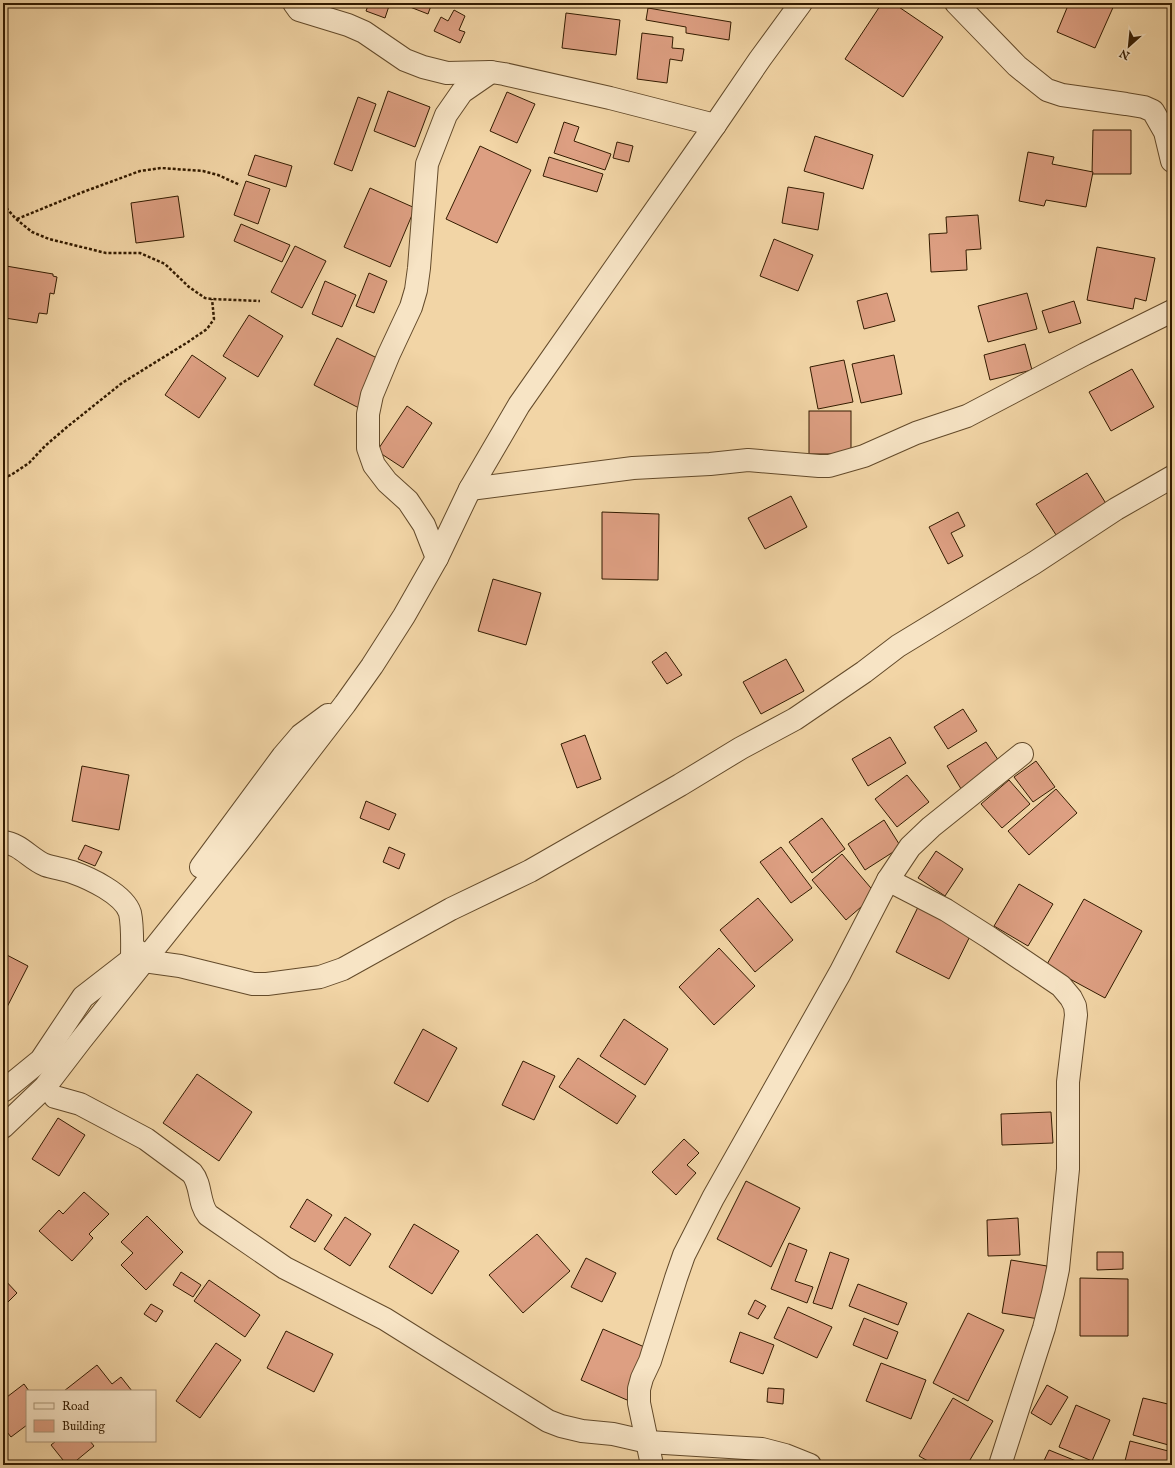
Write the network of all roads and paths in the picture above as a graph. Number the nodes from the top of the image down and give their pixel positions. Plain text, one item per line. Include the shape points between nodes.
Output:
1 (294, 3) edge
2 (801, 3) edge
3 (956, 3) edge
4 (491, 72) junction
5 (715, 125) junction
6 (1172, 161) edge
7 (240, 185) dead end
8 (3, 204) edge
9 (16, 219) junction
10 (212, 299) junction
11 (260, 301) dead end
12 (1172, 311) edge
13 (1172, 477) edge
14 (3, 478) edge
15 (470, 489) junction
16 (437, 558) junction
17 (1022, 754) dead end
18 (3, 842) edge
19 (888, 880) junction
20 (138, 960) junction
21 (3, 1091) edge
22 (54, 1097) dead end
23 (3, 1127) edge
24 (648, 1442) junction
25 (652, 1465) edge
26 (810, 1465) edge
27 (1000, 1465) edge

1 - 4 street via 299,10 364,32 405,60 423,67 447,73
2 - 5 street
3 - 6 street via 1017,66 1046,90 1062,95 1144,107 1153,111 1165,132
4 - 5 street via 518,76
4 - 16 street via 462,92 446,115 427,164 420,268 416,290 372,395 368,414 368,448 374,466 408,502 424,524
5 - 15 street via 519,404
7 - 9 path via 203,170 161,168 140,171
8 - 9 path
9 - 10 path via 32,232 49,239 106,253 144,255 165,264 189,288 205,298
10 - 11 path
10 - 14 path via 214,319 207,329 122,382 45,446 29,463
12 - 15 street via 967,416 840,464 819,466 748,460 633,468
13 - 20 street via 1116,509 1034,563 898,646 795,719 530,871 451,909 343,969 320,977 253,984 180,966
15 - 16 street
16 - 20 street via 404,616 346,704 239,842
17 - 19 street via 931,827 910,847
18 - 20 street via 15,844 46,865 83,877 117,895 129,912
19 - 24 street via 684,1255 639,1389 639,1404
19 - 27 street via 946,910 990,938 1061,986 1075,1006 1068,1082 1068,1168 1058,1269 1044,1328
20 - 21 street via 83,997 41,1060
20 - 23 street via 45,1087
22 - 24 street via 80,1104 146,1139 192,1173 208,1215 285,1268 385,1319 548,1421 582,1431 613,1434
24 - 25 street
24 - 26 street via 762,1449

